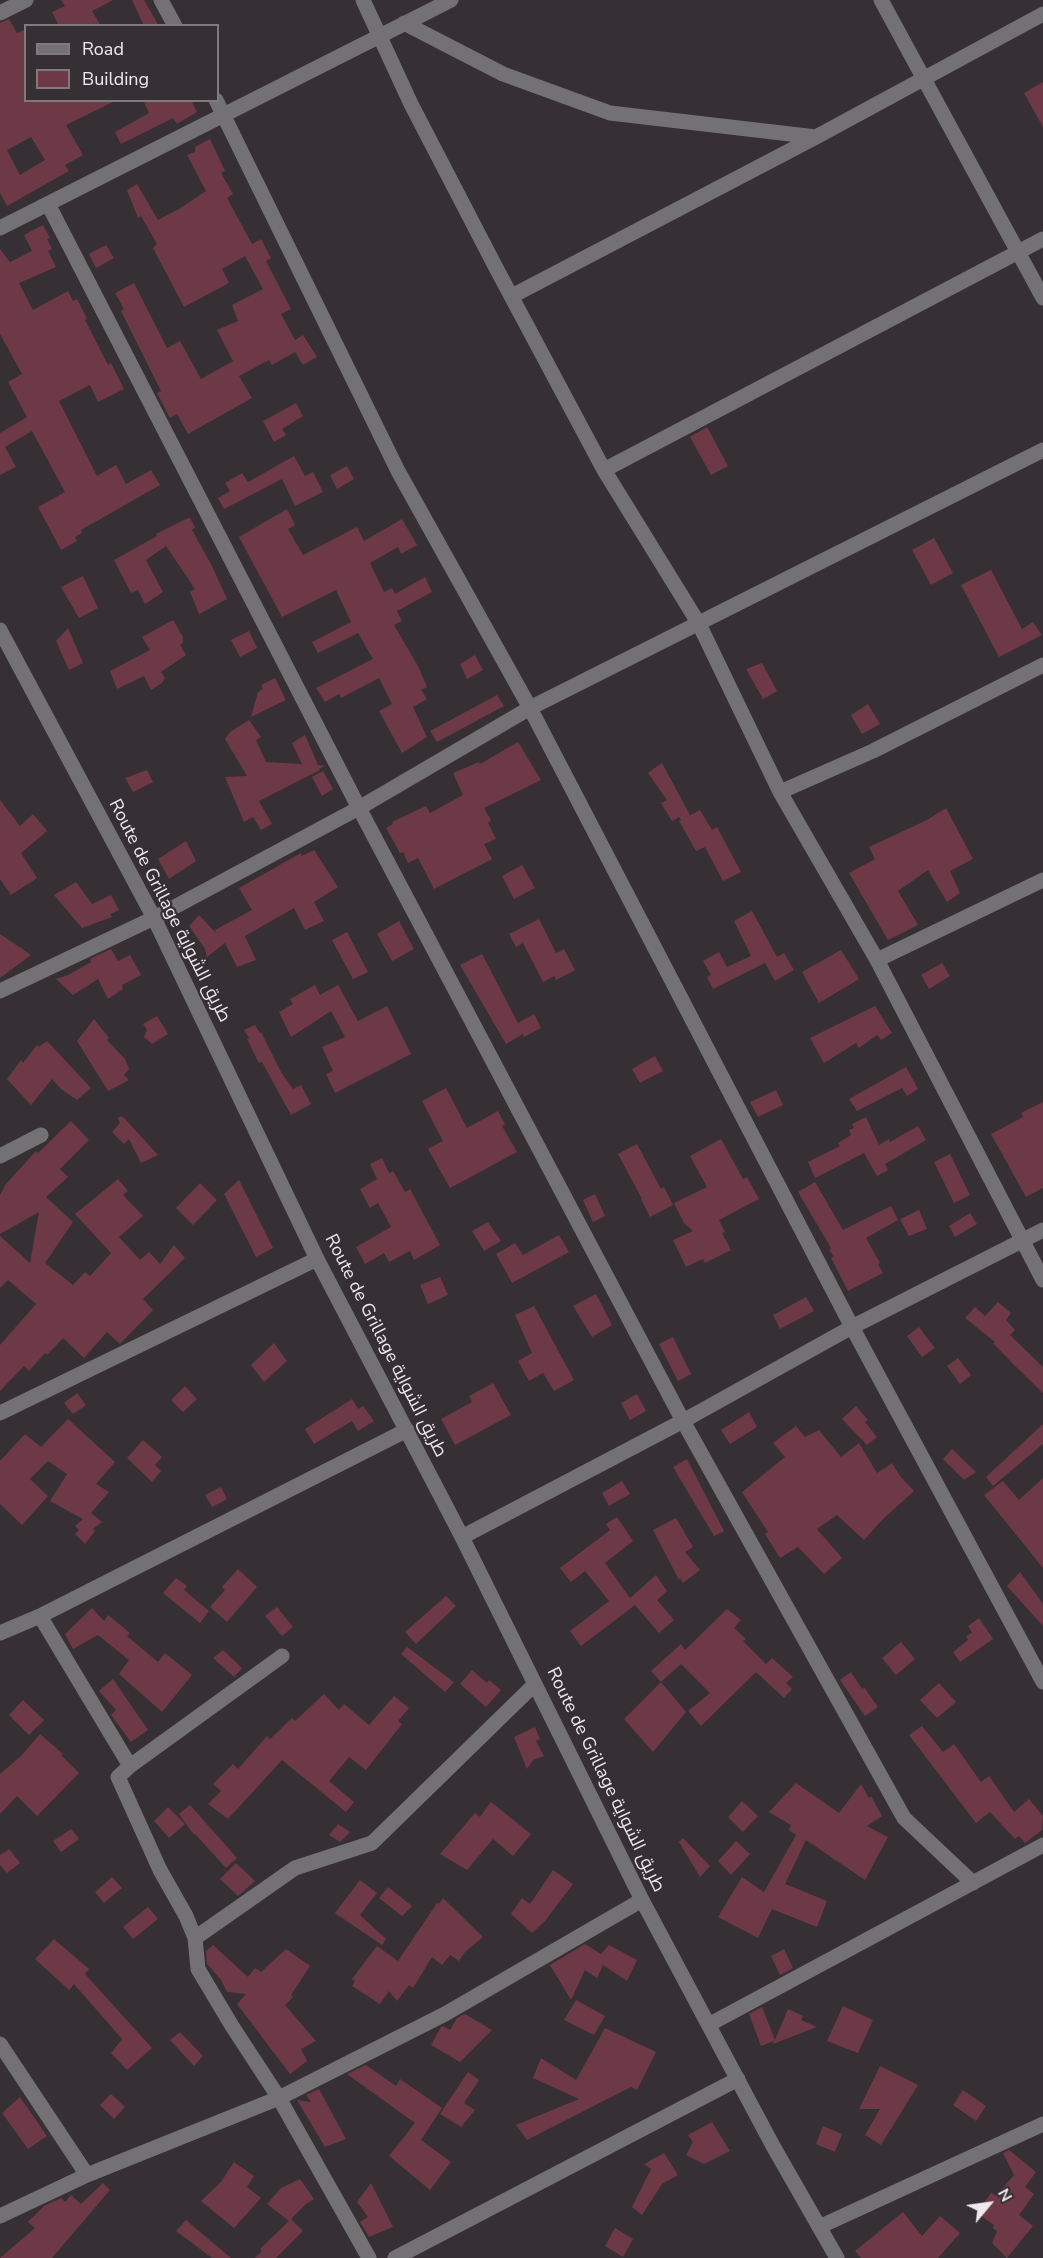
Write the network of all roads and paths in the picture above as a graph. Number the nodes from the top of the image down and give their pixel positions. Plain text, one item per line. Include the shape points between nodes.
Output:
1 (26, 0) edge
2 (161, 0) edge
3 (363, 0) edge
4 (451, 0) edge
5 (881, 0) edge
6 (0, 13) edge
7 (1043, 14) edge
8 (404, 23) junction
9 (174, 24) edge
10 (380, 35) junction
11 (924, 77) junction
12 (220, 107) edge
13 (816, 137) junction
14 (48, 204) junction
15 (0, 228) edge
16 (1043, 239) edge
17 (1018, 253) junction
18 (512, 296) junction
19 (1043, 298) edge
20 (1043, 450) edge
21 (604, 470) junction
22 (699, 624) junction
23 (0, 630) edge
24 (1043, 665) edge
25 (530, 708) junction
26 (780, 792) junction
27 (359, 808) junction
28 (1043, 880) edge
29 (154, 918) junction
30 (877, 960) junction
31 (0, 991) edge
32 (41, 1135) dead end
33 (0, 1156) edge
34 (1043, 1230) edge
35 (1022, 1240) junction
36 (317, 1259) junction
37 (1043, 1280) edge
38 (852, 1327) junction
39 (0, 1413) edge
40 (683, 1421) junction
41 (407, 1430) junction
42 (462, 1537) junction
43 (40, 1616) junction
44 (0, 1633) edge
45 (282, 1656) dead end
46 (1043, 1682) edge
47 (535, 1684) junction
48 (130, 1766) junction
49 (1043, 1845) edge
50 (974, 1883) junction
51 (642, 1900) junction
52 (195, 1938) junction
53 (710, 2024) junction
54 (0, 2044) edge
55 (738, 2079) junction
56 (279, 2097) junction
57 (1043, 2124) edge
58 (87, 2175) junction
59 (0, 2216) edge
60 (819, 2227) junction
61 (369, 2258) edge
62 (395, 2258) edge
63 (837, 2258) edge

1 - 6 street
2 - 9 street
3 - 10 street
4 - 8 street
5 - 11 street
7 - 11 street
8 - 10 street
8 - 13 street via 503,74 610,113
10 - 12 street
10 - 18 street via 411,104
11 - 13 street
11 - 17 street
12 - 14 street
12 - 25 street via 398,471
13 - 18 street
14 - 15 street
14 - 27 street
16 - 17 street
17 - 19 street
17 - 21 street
18 - 21 street
20 - 22 street
21 - 22 street
22 - 25 street
22 - 26 street
23 - 29 street, Route de Grillage طريق الشواية
24 - 26 street via 873,751
25 - 27 street
25 - 38 street
26 - 30 street
27 - 29 street
27 - 40 street
28 - 30 street
29 - 31 street
29 - 36 street, Route de Grillage طريق الشواية
30 - 35 street
32 - 33 street
34 - 35 street
35 - 37 street
35 - 38 street
36 - 39 street
36 - 41 street, Route de Grillage طريق الشواية
38 - 40 street
38 - 46 street
40 - 42 street
40 - 50 street via 904,1818
41 - 42 street, Route de Grillage طريق الشواية
41 - 43 street
42 - 47 street, Route de Grillage طريق الشواية
43 - 44 street
43 - 48 street
45 - 48 street
47 - 51 street, Route de Grillage طريق الشواية
47 - 52 street via 372,1844 296,1868
48 - 52 street via 118,1777
49 - 50 street
50 - 53 street
51 - 53 street, Route de Grillage طريق الشواية
51 - 56 street via 445,2014
52 - 56 street via 198,1970
53 - 55 street, Route de Grillage طريق الشواية
54 - 58 street
55 - 60 street, Route de Grillage طريق الشواية
55 - 62 street
56 - 58 street
56 - 61 street
57 - 60 street
58 - 59 street
60 - 63 street, Route de Grillage طريق الشواية

